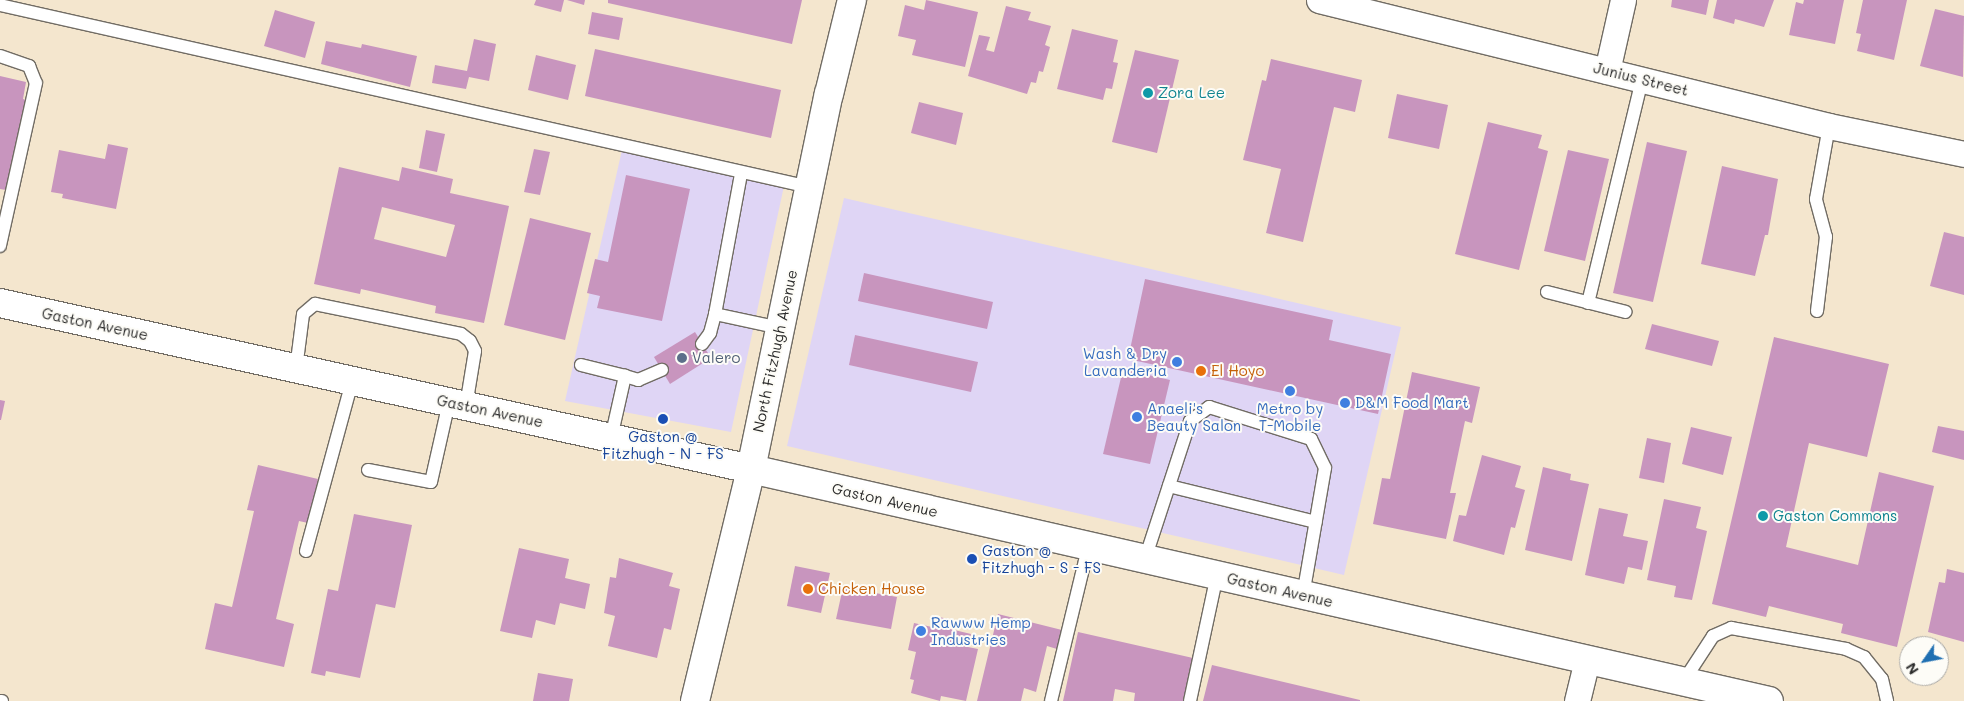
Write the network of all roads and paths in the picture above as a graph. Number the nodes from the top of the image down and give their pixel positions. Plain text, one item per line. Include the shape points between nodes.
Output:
1 (852, 0) edge
2 (1319, 0) edge
3 (1623, 0) edge
4 (0, 6) edge
5 (0, 56) edge
6 (1607, 71) junction
7 (1642, 80) junction
8 (1829, 126) junction
9 (1964, 154) edge
10 (741, 174) junction
11 (810, 187) junction
12 (0, 246) edge
13 (1547, 292) dead end
14 (1588, 302) junction
15 (0, 303) edge
16 (1817, 311) dead end
17 (1626, 312) dead end
18 (715, 314) junction
19 (780, 328) junction
20 (702, 344) dead end
21 (581, 365) dead end
22 (296, 369) junction
23 (662, 370) dead end
24 (625, 376) junction
25 (352, 382) junction
26 (457, 404) junction
27 (611, 438) junction
28 (751, 469) junction
29 (368, 470) dead end
30 (1169, 486) junction
31 (1316, 522) junction
32 (1088, 548) junction
33 (306, 551) dead end
34 (1145, 559) junction
35 (1217, 575) junction
36 (1302, 595) junction
37 (1587, 660) junction
38 (1682, 682) junction
39 (695, 701) edge
40 (1051, 701) edge
41 (1190, 701) edge
42 (1577, 701) edge
43 (1770, 701) edge
44 (1887, 701) edge

1 - 11 main road, North Fitzhugh Avenue
2 - 6 street, Junius Street
3 - 6 street
4 - 10 lane
5 - 12 lane via 29,66 36,83
6 - 7 street, Junius Street
7 - 8 street, Junius Street
7 - 14 lane
8 - 9 street, Junius Street
8 - 16 lane via 1816,199 1826,237
10 - 11 lane
10 - 18 lane
11 - 19 main road, North Fitzhugh Avenue
13 - 14 lane
14 - 17 lane
15 - 22 main road, Gaston Avenue
18 - 19 lane
18 - 20 lane via 710,333
19 - 28 main road, North Fitzhugh Avenue
21 - 24 lane
22 - 25 main road, Gaston Avenue
22 - 26 lane via 302,314 315,304 461,334 475,351
23 - 24 lane via 638,380
24 - 27 lane
25 - 26 main road, Gaston Avenue
25 - 33 lane
26 - 27 main road, Gaston Avenue
26 - 29 lane via 431,482
27 - 28 main road, Gaston Avenue
28 - 32 main road, Gaston Avenue
28 - 39 main road, North Fitzhugh Avenue
30 - 31 lane
30 - 31 lane via 1190,421 1209,407 1311,439 1325,468
30 - 34 lane
31 - 36 lane
32 - 34 main road, Gaston Avenue
32 - 40 lane
34 - 35 main road, Gaston Avenue
35 - 36 main road, Gaston Avenue
35 - 41 lane
36 - 37 main road, Gaston Avenue
37 - 38 main road, Gaston Avenue
37 - 42 street
38 - 43 main road, Gaston Avenue
38 - 44 lane via 1713,636 1731,628 1846,649 1864,657 1882,679

